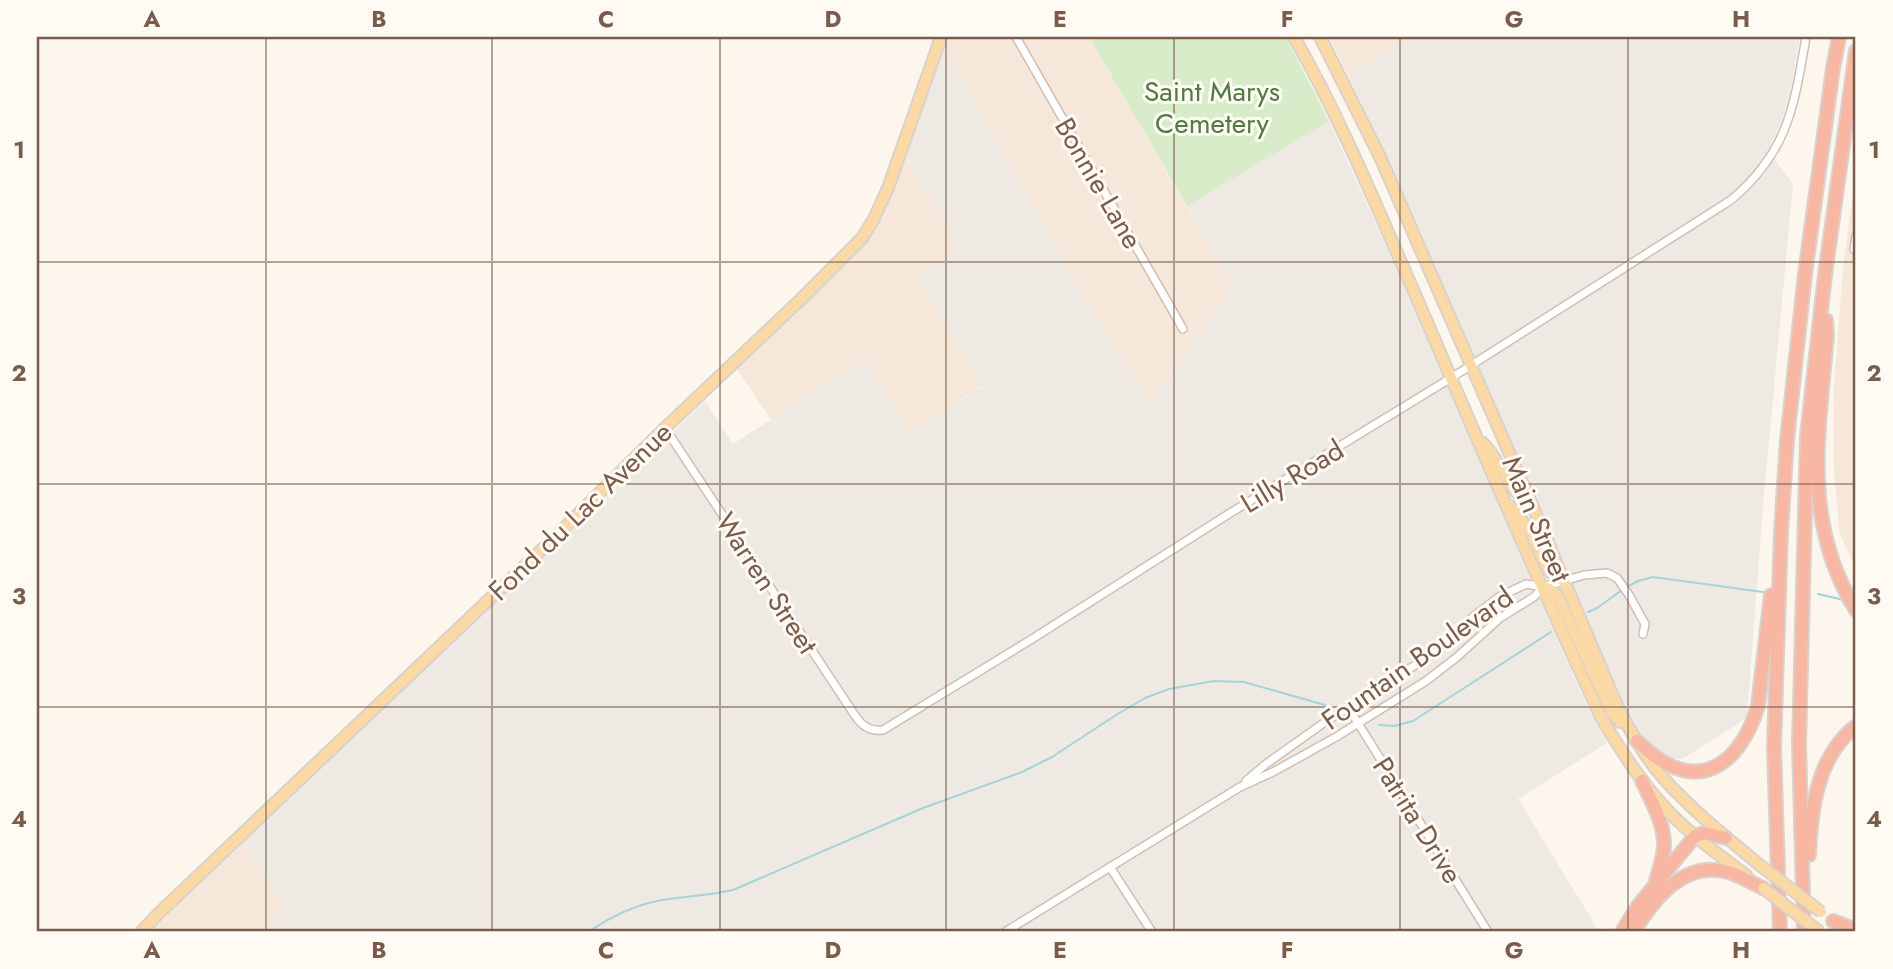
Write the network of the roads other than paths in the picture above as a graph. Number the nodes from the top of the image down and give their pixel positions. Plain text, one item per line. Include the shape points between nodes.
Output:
1 (941, 37) edge
2 (1016, 37) edge
3 (1294, 37) edge
4 (1320, 37) edge
5 (1806, 37) edge
6 (1839, 37) edge
7 (1856, 51) edge
8 (1389, 177) junction
9 (1368, 187) junction
10 (1856, 236) edge
11 (1854, 250) dead end
12 (1825, 275) junction
13 (1183, 329) dead end
14 (1471, 366) junction
15 (1451, 378) junction
16 (665, 428) junction
17 (1476, 436) junction
18 (1503, 498) junction
19 (1529, 498) junction
20 (1781, 532) junction
21 (1564, 581) junction
22 (1543, 587) junction
23 (1853, 604) edge
24 (1643, 634) dead end
25 (1348, 708) junction
26 (1358, 723) junction
27 (1856, 726) edge
28 (875, 730) joint
29 (1633, 736) junction
30 (1642, 781) junction
31 (1240, 787) junction
32 (1695, 836) junction
33 (1726, 838) junction
34 (1110, 867) junction
35 (1654, 887) junction
36 (1763, 888) junction
37 (1833, 921) junction
38 (1779, 929) edge
39 (1856, 930) edge
40 (141, 932) edge
41 (1006, 932) edge
42 (1152, 932) edge
43 (1488, 932) edge
44 (1622, 932) edge
45 (1633, 932) edge
46 (1804, 932) edge
47 (1820, 932) edge
48 (1847, 932) edge

1 - 16 main road, Fond du Lac Avenue via 888,188 866,233
2 - 13 street, Bonnie Lane
3 - 9 main road, Main Street
4 - 8 main road, Main Street
5 - 14 street, Lilly Road via 1790,117 1780,141 1751,183 1707,216
6 - 20 highway via 1805,274
7 - 12 highway
8 - 9 main road
8 - 14 main road, Main Street
9 - 15 main road, Main Street
10 - 11 street
12 - 23 highway via 1827,335 1818,446 1819,507 1830,555
12 - 46 highway via 1807,436 1799,743
14 - 15 street, Lilly Road
14 - 19 main road, Main Street
15 - 17 main road, Main Street
15 - 28 street, Lilly Road via 918,710
16 - 28 street, Warren Street via 854,715 866,728
16 - 40 main road, Fond du Lac Avenue
17 - 18 main road, Main Street
17 - 19 main road via 1514,491
18 - 21 main road via 1532,535 1549,572
18 - 22 main road, Main Street
19 - 21 main road, Main Street
20 - 29 highway via 1760,695 1754,720 1736,752 1714,769 1691,772 1662,762
20 - 38 highway via 1774,747
21 - 22 street
21 - 24 street via 1607,573 1629,596 1645,624
21 - 29 main road, Main Street
22 - 25 street, Fountain Boulevard via 1526,584 1499,597 1439,650
22 - 26 street, Fountain Boulevard via 1439,672
22 - 29 main road via 1558,597 1612,713
22 - 30 main road, Main Street via 1602,719
25 - 26 street, Patrita Drive
25 - 31 street, Fountain Boulevard
26 - 31 street, Fountain Boulevard
26 - 43 street, Patrita Drive
27 - 46 highway via 1831,756 1815,799
29 - 33 main road, Main Street via 1683,800
30 - 32 main road, Main Street
30 - 35 highway via 1664,839
31 - 34 street, Fountain Boulevard
32 - 33 highway
32 - 35 highway
32 - 36 main road, Main Street
33 - 37 main road, Main Street, bridge
34 - 41 street, Fountain Boulevard
34 - 42 street
35 - 44 highway
36 - 45 highway via 1727,872 1688,874 1668,887
36 - 47 main road, Main Street, bridge
37 - 39 highway
37 - 48 main road, Main Street

